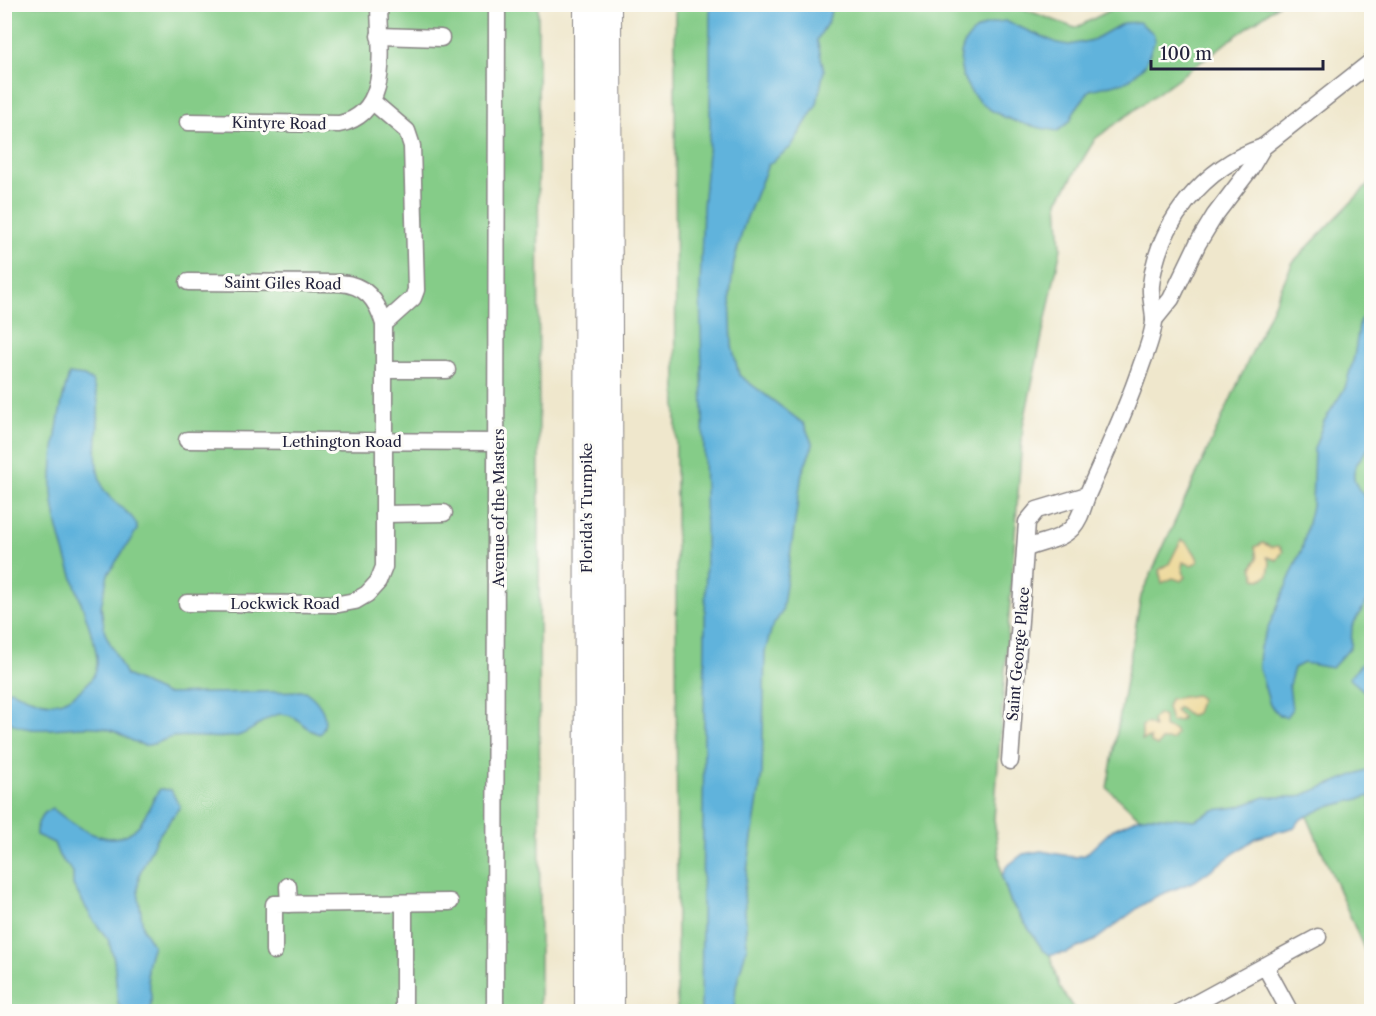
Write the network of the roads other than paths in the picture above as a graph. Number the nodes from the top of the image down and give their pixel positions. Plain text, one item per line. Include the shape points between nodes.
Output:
1 (379, 4) edge
2 (497, 4) edge
3 (587, 4) edge
4 (608, 4) edge
5 (379, 36) junction
6 (441, 38) dead end
7 (1371, 61) edge
8 (373, 102) junction
9 (188, 122) dead end
10 (1263, 147) junction
11 (188, 282) dead end
12 (1154, 320) junction
13 (384, 324) junction
14 (384, 370) junction
15 (447, 370) dead end
16 (187, 440) dead end
17 (384, 441) junction
18 (498, 442) junction
19 (1087, 495) junction
20 (444, 513) dead end
21 (384, 514) junction
22 (1027, 548) junction
23 (187, 603) dead end
24 (1010, 761) dead end
25 (288, 886) dead end
26 (450, 902) dead end
27 (289, 904) junction
28 (404, 904) junction
29 (1318, 937) dead end
30 (274, 951) dead end
31 (1265, 966) junction
32 (404, 1011) edge
33 (495, 1011) edge
34 (588, 1011) edge
35 (611, 1011) edge
36 (1180, 1011) edge
37 (1290, 1011) edge

1 - 5 street
2 - 18 street, Avenue of the Masters
3 - 34 highway, Florida's Turnpike
4 - 35 highway, Florida's Turnpike
5 - 6 street
5 - 8 street via 378,88
7 - 10 street
8 - 9 street, Kintyre Road via 362,115 339,124
8 - 13 street via 411,138 416,290 413,298
10 - 12 street via 1215,215 1171,299
10 - 12 street via 1239,156 1215,174 1169,227 1155,266 1151,306
11 - 13 street, Saint Giles Road via 348,284 370,294 380,308
12 - 19 street via 1124,417
13 - 14 street, Saint Giles Road
14 - 15 street
14 - 17 street, Saint Giles Road
16 - 17 street, Lethington Road
17 - 18 street, Lethington Road
17 - 21 street, Lockwick Road
18 - 33 street, Avenue of the Masters
19 - 22 street via 1080,517 1070,530 1055,540
19 - 22 street, Saint George Place via 1031,515 1026,530
20 - 21 street
21 - 23 street, Lockwick Road via 381,575 373,589 355,601
22 - 24 street, Saint George Place
25 - 27 street
26 - 28 street
27 - 28 street
27 - 30 street via 274,904
28 - 32 street
29 - 31 street
31 - 36 street
31 - 37 street

